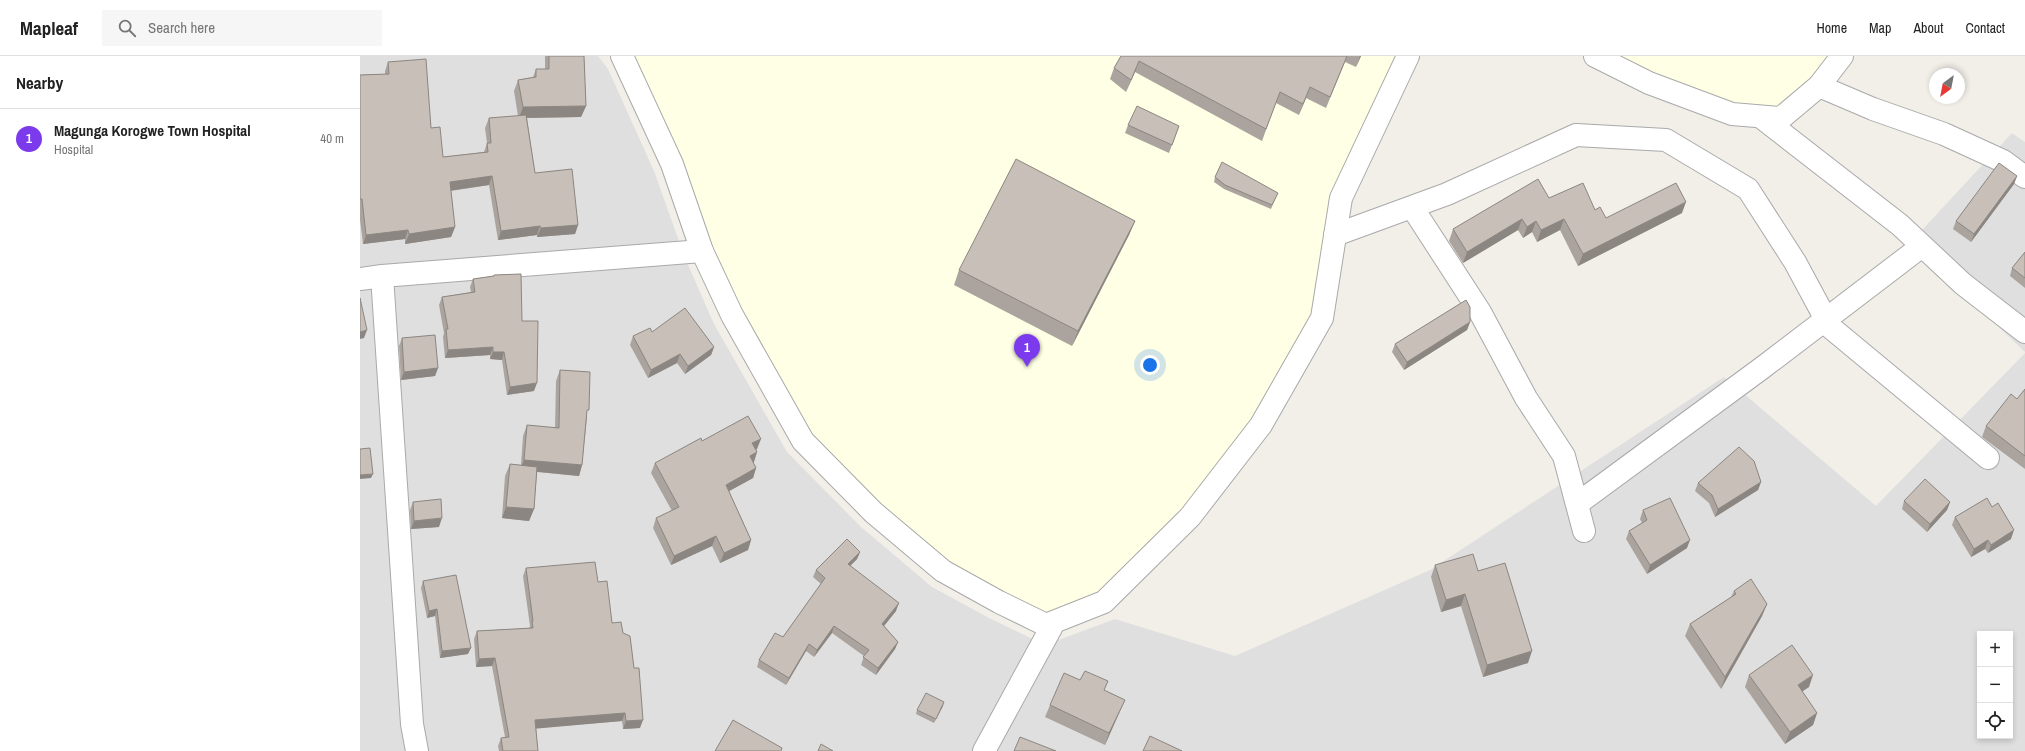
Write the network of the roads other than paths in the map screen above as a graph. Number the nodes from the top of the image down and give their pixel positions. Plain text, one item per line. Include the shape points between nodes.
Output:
1 (622, 56) edge
2 (1408, 56) edge
3 (1595, 56) edge
4 (1842, 56) edge
5 (1819, 86) junction
6 (1761, 117) junction
7 (2025, 177) edge
8 (1412, 207) junction
9 (1335, 235) junction
10 (1922, 246) junction
11 (702, 251) junction
12 (382, 276) junction
13 (360, 279) edge
14 (1826, 319) junction
15 (2025, 332) edge
16 (1988, 458) dead end
17 (1577, 504) junction
18 (1584, 530) dead end
19 (1046, 625) junction
20 (417, 751) edge
21 (984, 751) edge

1 - 11 street via 672,164
2 - 9 street via 1341,198
3 - 6 street via 1649,83 1732,114
4 - 5 street
5 - 6 street via 1781,118
5 - 7 street via 1873,109 1944,134 2003,161
6 - 10 street via 1900,225
8 - 9 street
8 - 14 street via 1447,194 1576,135 1666,140 1748,189 1795,262
8 - 17 street via 1480,312 1526,398 1564,456
9 - 19 street via 1322,318 1261,425 1190,517 1104,602
10 - 14 street
10 - 15 street via 1963,284
11 - 12 street
11 - 19 street via 732,315 802,441 873,512 943,571
12 - 13 street
12 - 20 street via 412,724
14 - 16 street via 1830,327
14 - 17 street
17 - 18 street
19 - 21 street via 1051,628

